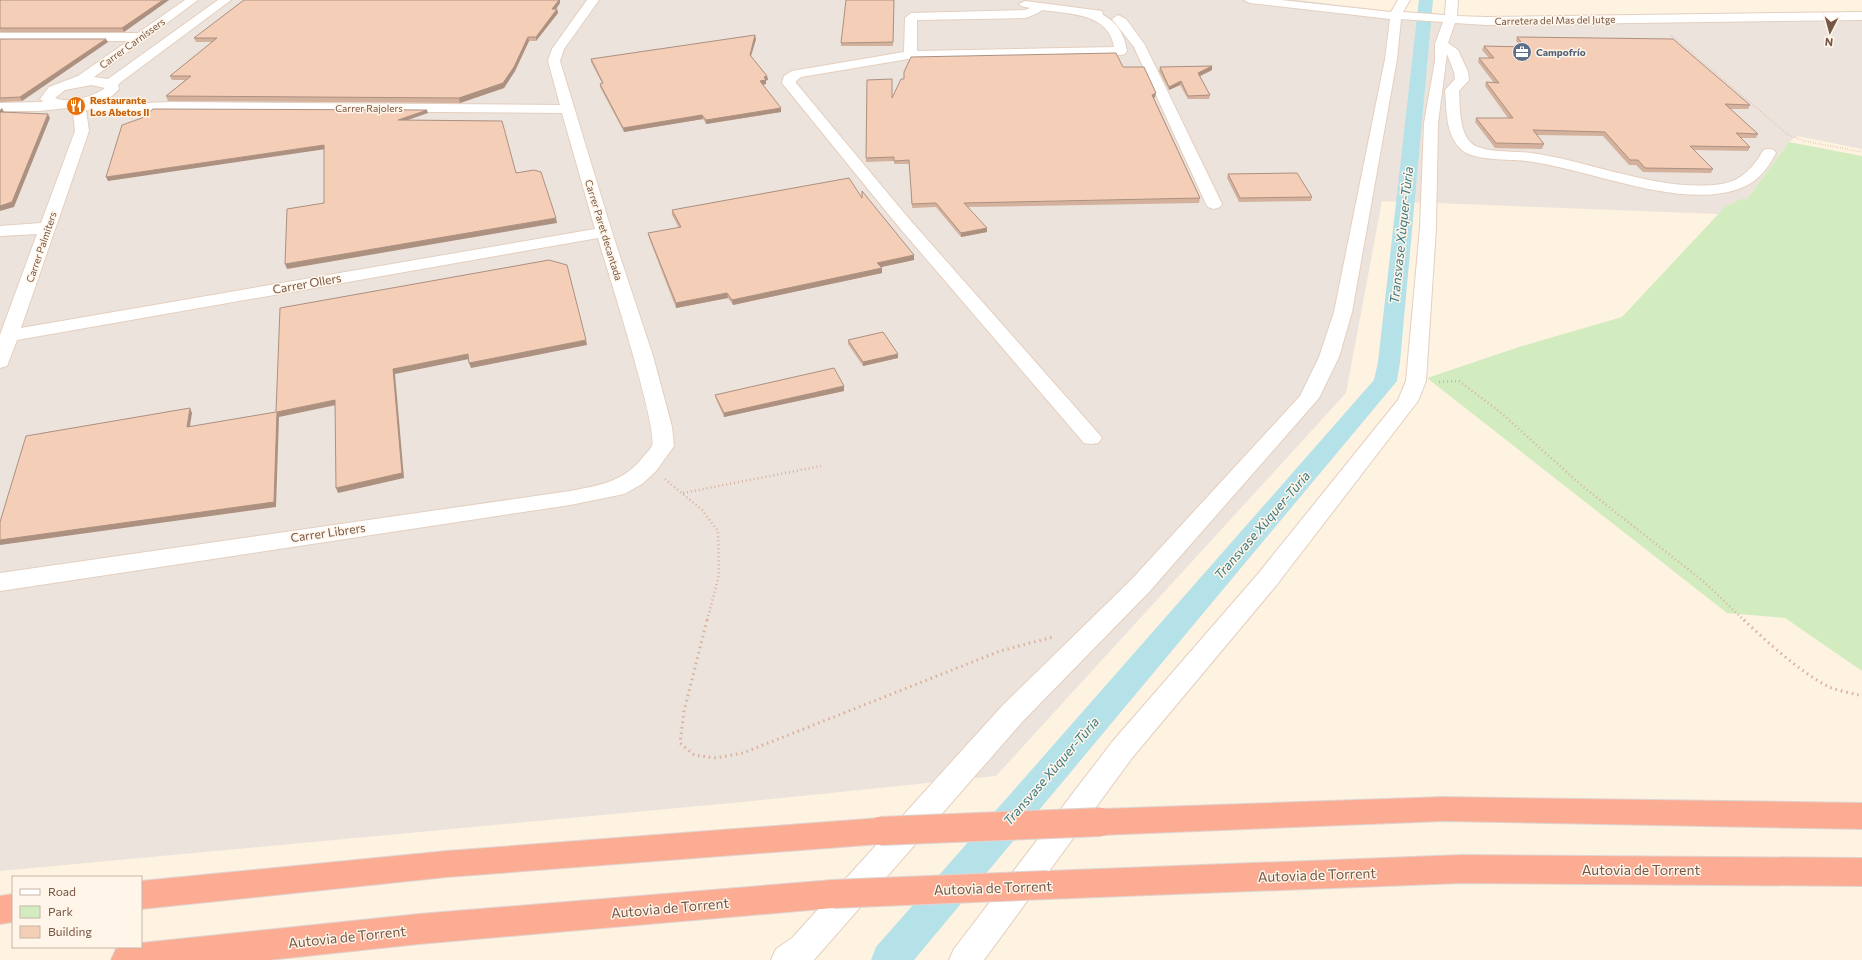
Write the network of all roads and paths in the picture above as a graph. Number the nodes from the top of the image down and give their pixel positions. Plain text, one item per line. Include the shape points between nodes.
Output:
1 (192, 0) edge
2 (225, 0) edge
3 (593, 0) edge
4 (1250, 0) edge
5 (1018, 3) dead end
6 (1039, 6) junction
7 (1402, 10) edge
8 (1083, 12) junction
9 (1447, 12) edge
10 (1862, 16) edge
11 (1771, 17) junction
12 (1652, 18) junction
13 (1862, 21) edge
14 (141, 36) junction
15 (0, 37) edge
16 (1440, 44) junction
17 (1139, 45) junction
18 (908, 54) junction
19 (72, 84) junction
20 (51, 92) junction
21 (112, 94) junction
22 (0, 102) edge
23 (70, 103) junction
24 (171, 106) junction
25 (0, 107) edge
26 (142, 108) junction
27 (568, 109) junction
28 (92, 125) junction
29 (1862, 152) edge
30 (1769, 153) dead end
31 (1214, 204) dead end
32 (47, 228) junction
33 (0, 231) edge
34 (604, 232) junction
35 (10, 336) junction
36 (0, 362) edge
37 (1416, 381) junction
38 (1091, 438) dead end
39 (648, 466) junction
40 (821, 466) dead end
41 (683, 493) junction
42 (0, 582) edge
43 (1092, 634) junction
44 (1862, 696) edge
45 (1862, 816) edge
46 (1862, 872) edge
47 (142, 895) edge
48 (12, 908) edge
49 (0, 910) edge
50 (127, 960) edge
51 (787, 960) edge
52 (965, 960) edge

1 - 14 street, Carrer Carnissers
2 - 21 street, Carrer Carnissers via 116,79
3 - 27 street, Carrer Paret decantada via 558,49 554,61
4 - 7 street, Carretera del Mas del Jutge
5 - 6 street
6 - 8 street
6 - 18 street via 1026,14 915,16 911,18 911,52
7 - 9 street, Carretera del Mas del Jutge
7 - 43 street via 1343,312 1330,357 1309,398 1140,586
8 - 17 street via 1117,18 1123,22 1133,40
8 - 17 street via 1130,18 1139,25 1146,38
8 - 18 street via 1110,23 1121,51
9 - 12 street, Carretera del Mas del Jutge via 1486,21
9 - 16 street
10 - 11 street, Carretera del Mas del Jutge
11 - 12 street, Carretera del Mas del Jutge
11 - 13 street
12 - 29 path via 1787,134 1804,141
14 - 15 street
14 - 19 street, Carrer Carnissers
16 - 30 street via 1452,50 1461,72 1462,80 1452,90 1456,129 1466,146 1473,151 1553,161 1666,186 1703,190 1726,188 1744,182
16 - 37 street via 1441,61 1431,123 1428,228
17 - 31 street
18 - 38 street via 797,74 789,79 789,83 904,223
19 - 20 street, Carrer Carnissers
19 - 21 street, Carrer Carnissers via 96,81
20 - 22 street
20 - 23 street via 47,99 50,101
21 - 23 street, Carrer Rajolers via 87,107
21 - 24 street, Carrer Rajolers
21 - 26 street, Carrer Rajolers
21 - 28 street, Carrer Palmiters
23 - 25 street, Carrer Rajolers via 39,107
23 - 28 street, Carrer Palmiters
24 - 26 street, Carrer Rajolers
24 - 27 street, Carrer Rajolers
26 - 28 street
27 - 34 street, Carrer Paret decantada
28 - 32 street, Carrer Palmiters
32 - 33 street
32 - 35 street, Carrer Palmiters
34 - 35 street, Carrer Ollers
34 - 39 street, Carrer Paret decantada via 643,356 662,427 663,446
35 - 36 street, Carrer Palmiters
37 - 44 path via 1459,381 1500,412 1581,485 1703,581 1764,639 1798,666 1830,687
37 - 52 street via 1408,401 1266,581 1122,750
39 - 41 path
39 - 42 street, Carrer Librers via 634,480 616,489 570,498
40 - 41 path
41 - 43 path via 702,510 718,531 719,575 684,711 680,743 694,755 716,758 743,753 1000,651 1048,638
43 - 51 street via 1013,714 803,949
45 - 47 highway, bridge via 1443,809 880,831 446,864
46 - 50 highway, Autovia de Torrent, bridge via 1462,869 833,894 419,929
48 - 49 highway

